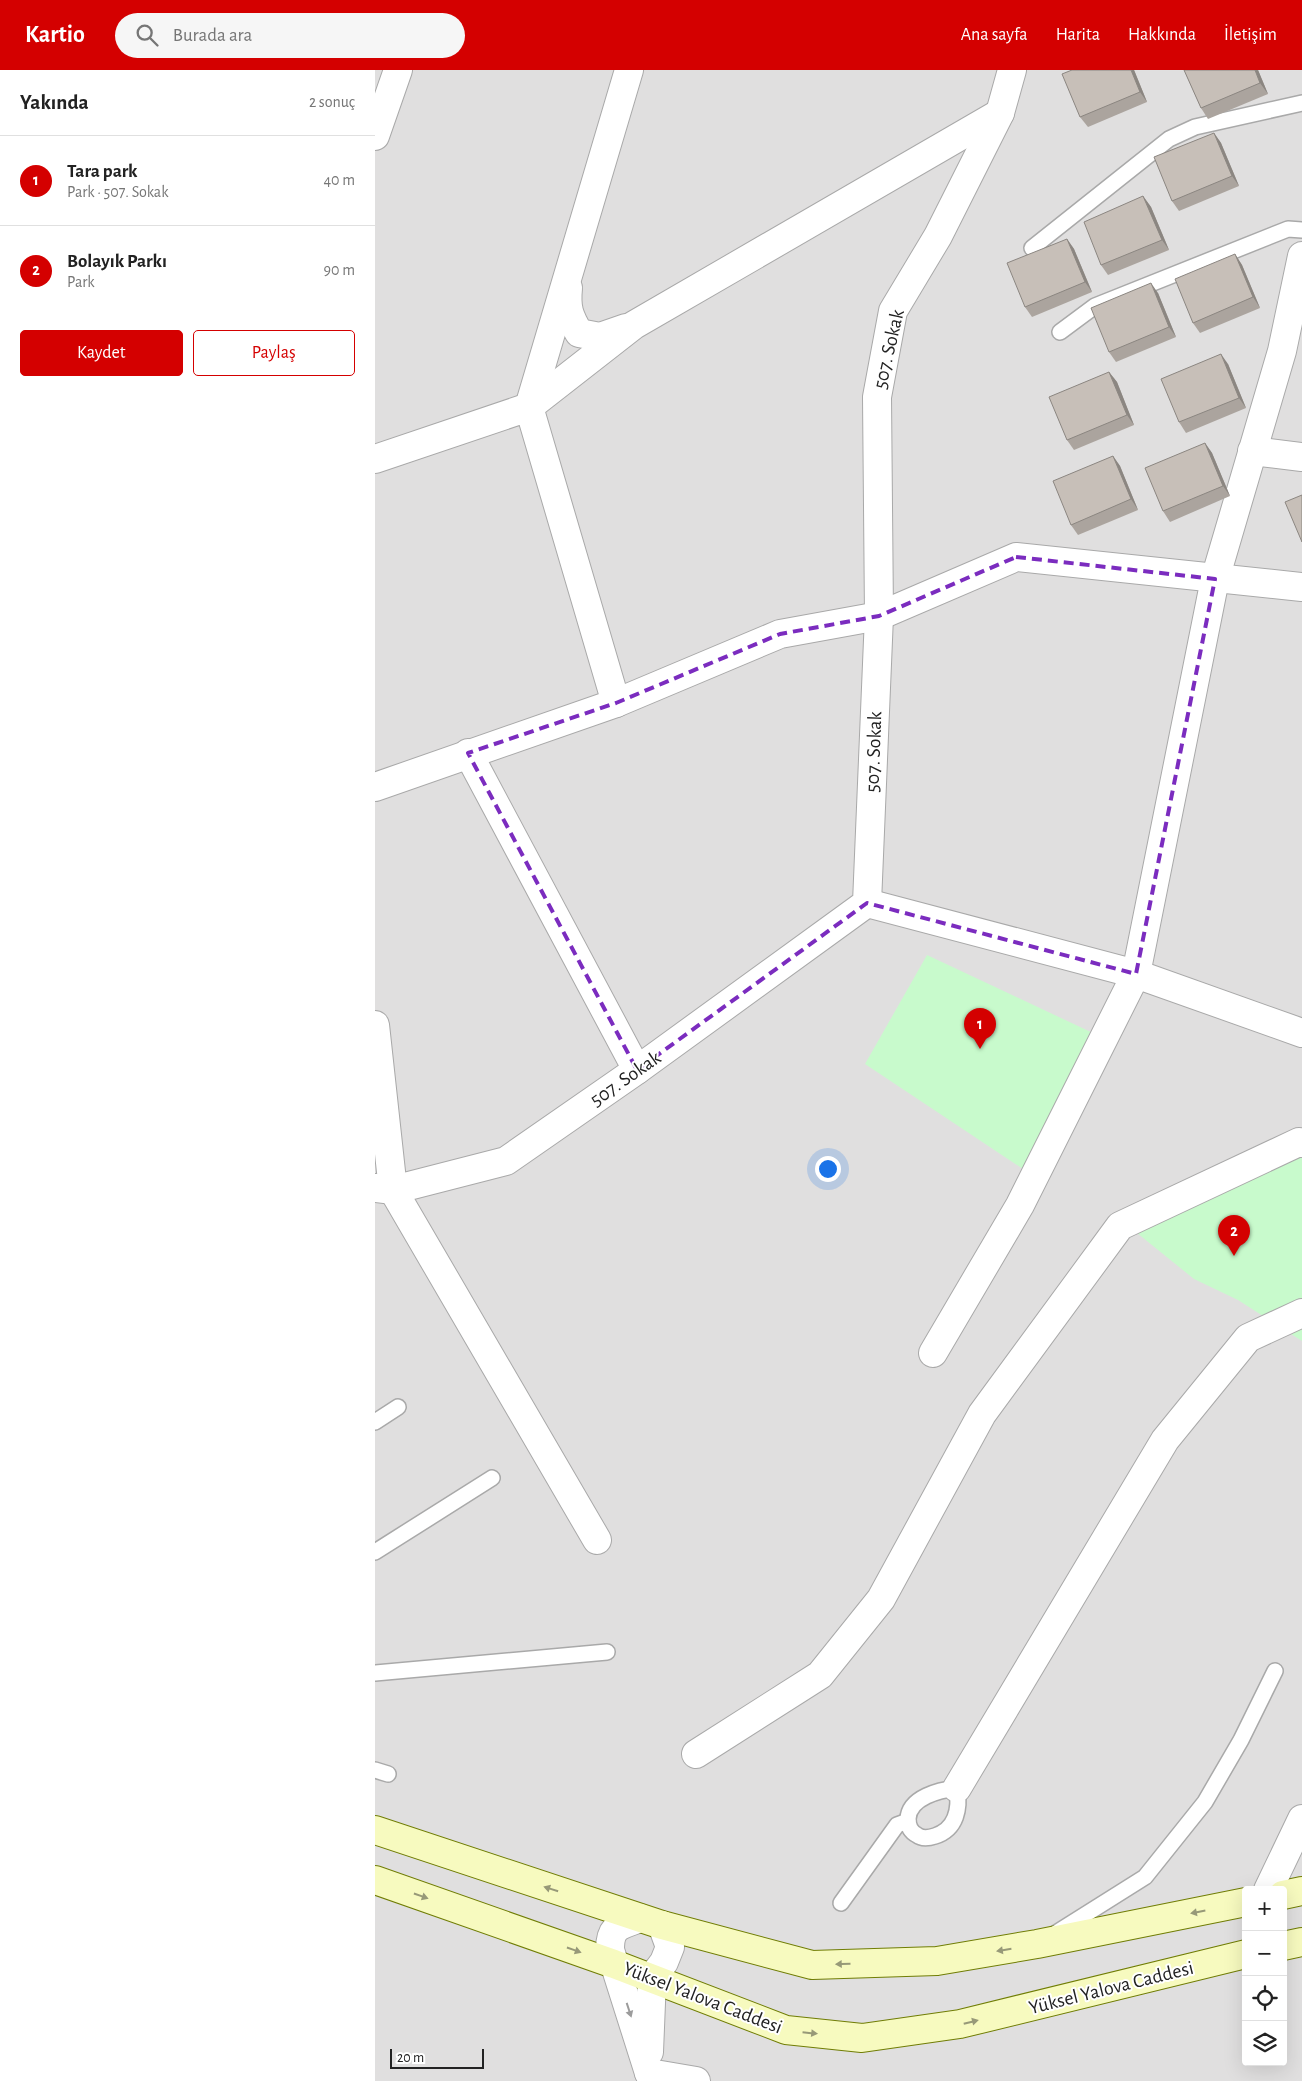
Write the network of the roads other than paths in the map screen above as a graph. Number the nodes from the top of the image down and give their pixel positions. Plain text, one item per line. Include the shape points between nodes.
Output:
1 (398, 70) edge
2 (629, 70) edge
3 (1012, 70) edge
4 (1302, 103) edge
5 (1000, 113) junction
6 (375, 136) edge
7 (1302, 230) edge
8 (1032, 248) dead end
9 (1302, 260) edge
10 (571, 266) junction
11 (634, 325) junction
12 (1060, 332) dead end
13 (1292, 352) edge
14 (529, 407) junction
15 (1253, 451) junction
16 (1302, 457) edge
17 (375, 459) edge
18 (1215, 579) junction
19 (1302, 587) edge
20 (879, 616) junction
21 (616, 703) junction
22 (468, 753) junction
23 (375, 787) edge
24 (867, 903) junction
25 (1136, 974) junction
26 (375, 1025) edge
27 (1302, 1033) edge
28 (637, 1070) junction
29 (1302, 1143) edge
30 (384, 1189) edge
31 (1302, 1313) edge
32 (933, 1353) dead end
33 (398, 1407) dead end
34 (375, 1422) edge
35 (492, 1478) dead end
36 (597, 1540) dead end
37 (375, 1552) edge
38 (607, 1652) dead end
39 (1275, 1671) dead end
40 (375, 1673) edge
41 (696, 1754) dead end
42 (957, 1788) junction
43 (1302, 1819) edge
44 (908, 1821) junction
45 (375, 1830) edge
46 (375, 1880) edge
47 (1270, 1886) edge
48 (1302, 1891) edge
49 (1287, 1894) edge
50 (841, 1903) dead end
51 (1242, 1903) edge
52 (651, 1922) junction
53 (1302, 1942) edge
54 (1037, 1944) junction
55 (1287, 1945) edge
56 (1242, 1955) edge
57 (614, 1964) junction
58 (652, 1978) junction
59 (647, 2077) edge
60 (696, 2081) edge

1 - 6 street
2 - 10 street
3 - 5 street, 507. Sokak
4 - 8 lane via 1195,127 1169,139
5 - 11 street
5 - 20 street, 507. Sokak via 938,236 893,311 877,397
7 - 12 lane via 1288,229 1095,306
9 - 13 street
10 - 11 street via 567,306 579,333 600,337
10 - 14 street
11 - 14 street
13 - 15 street
14 - 17 street
14 - 21 street
15 - 16 street
15 - 18 street
18 - 19 street
18 - 20 street via 1016,557
18 - 25 street
20 - 21 street via 780,634
20 - 24 street, 507. Sokak
21 - 22 street
22 - 23 street
22 - 28 street
24 - 25 street
24 - 28 street, 507. Sokak
25 - 27 street
25 - 32 street via 1020,1205
26 - 30 street
28 - 30 street, 507. Sokak via 506,1160
29 - 41 street via 1120,1226 982,1414 881,1599 869,1614 820,1675
30 - 36 street
31 - 42 street via 1248,1338 1165,1440
33 - 34 lane
35 - 37 lane
38 - 40 lane
39 - 54 lane via 1241,1740 1205,1802 1145,1877
42 - 44 lane via 937,1792 914,1804
42 - 44 lane via 959,1799 954,1822 940,1834 925,1838 918,1836
43 - 47 street
44 - 50 lane via 897,1825
52 -> 45 main road
46 -> 57 main road, Yüksel Yalova Caddesi
48 - 49 main road
51 -> 54 main road
54 -> 52 main road via 937,1961 812,1965
52 - 57 street via 617,1927 610,1936
52 - 58 street via 669,1947 664,1962
53 - 55 main road
58 -> 56 main road, Yüksel Yalova Caddesi via 786,2030 862,2038 960,2024
57 - 58 main road, Yüksel Yalova Caddesi
57 -> 59 street
58 - 59 street
59 - 60 street

